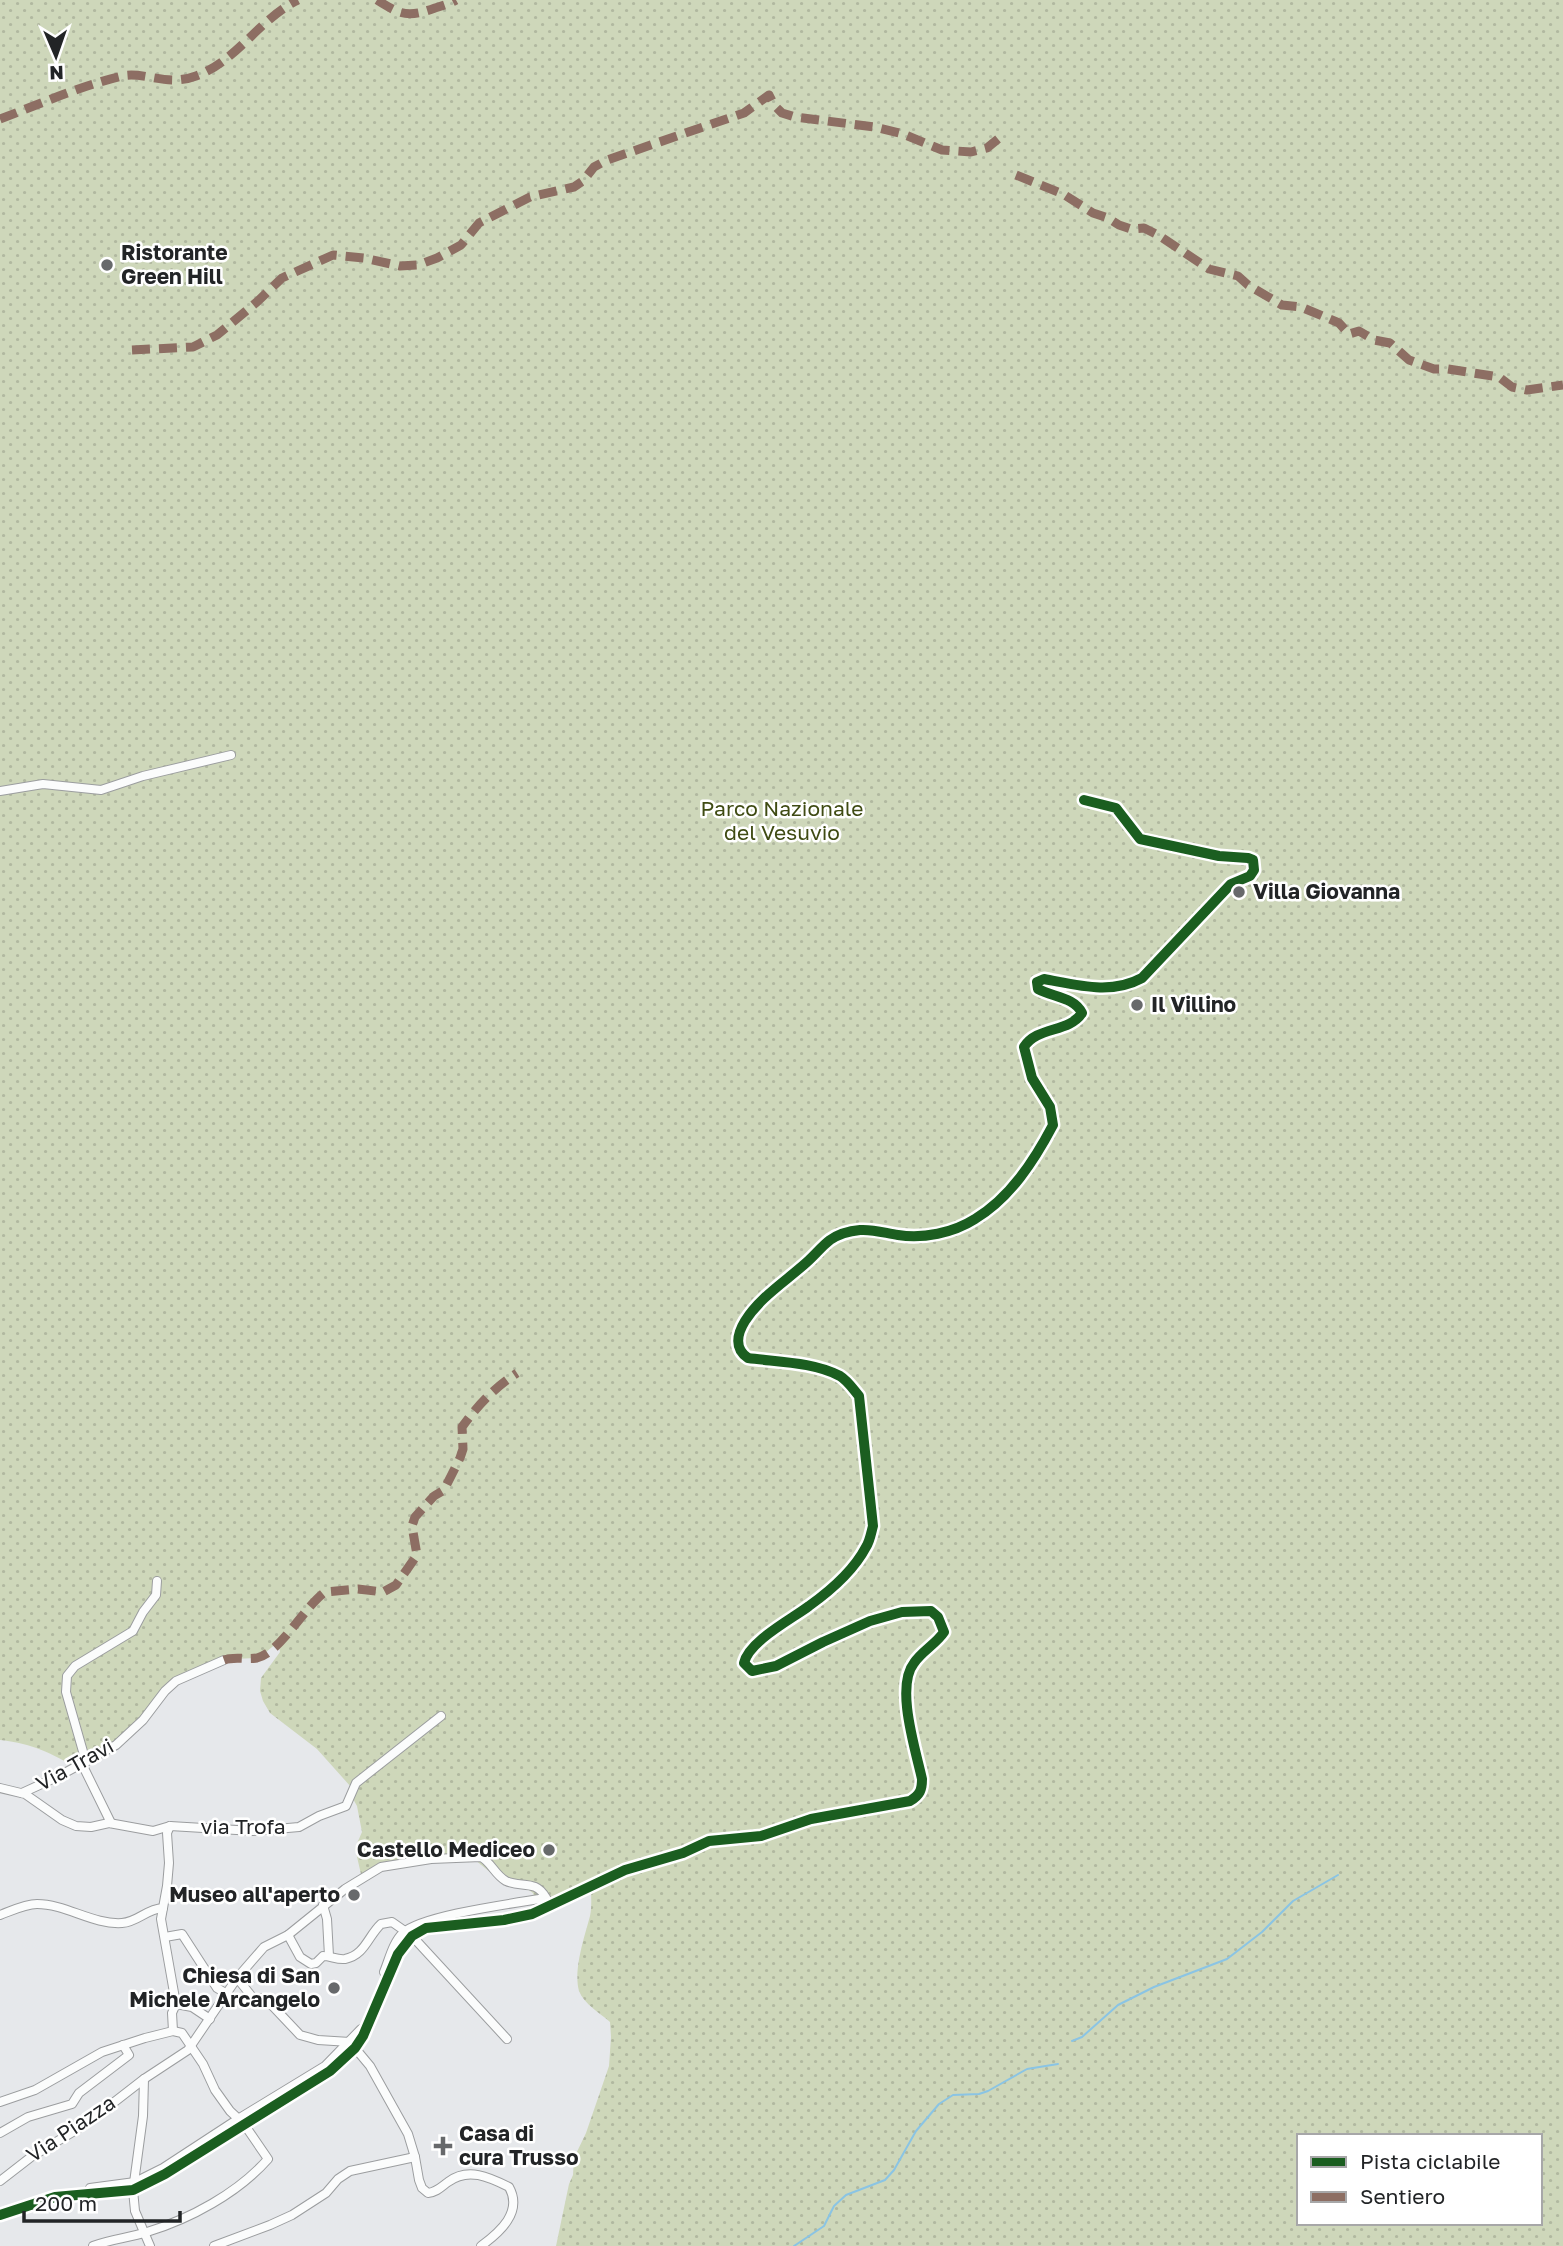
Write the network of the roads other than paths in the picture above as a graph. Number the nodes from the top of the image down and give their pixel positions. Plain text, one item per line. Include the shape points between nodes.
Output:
1 (231, 755) dead end
2 (0, 791) edge
3 (1084, 800) dead end
4 (157, 1581) dead end
5 (224, 1660) dead end
6 (441, 1716) dead end
7 (84, 1763) junction
8 (0, 1788) edge
9 (22, 1793) junction
10 (111, 1823) junction
11 (170, 1826) junction
12 (546, 1902) junction
13 (323, 1905) junction
14 (163, 1908) junction
15 (0, 1915) edge
16 (408, 1933) junction
17 (288, 1935) junction
18 (164, 1937) junction
19 (328, 1956) junction
20 (237, 1978) junction
21 (227, 1994) junction
22 (176, 2004) junction
23 (210, 2019) junction
24 (173, 2031) junction
25 (507, 2039) dead end
26 (123, 2045) junction
27 (191, 2045) junction
28 (352, 2045) junction
29 (144, 2079) junction
30 (0, 2102) edge
31 (241, 2122) junction
32 (0, 2133) edge
33 (415, 2157) junction
34 (0, 2181) edge
35 (134, 2186) junction
36 (0, 2209) edge
37 (0, 2215) edge
38 (144, 2233) junction
39 (93, 2246) edge
40 (150, 2246) edge
41 (214, 2246) edge
42 (481, 2246) edge

1 - 2 street via 101,790 43,783
3 - 12 street via 1116,808 1140,839 1248,858 1253,860 1254,870 1231,884 1142,978 1129,985 1101,988 1044,979 1037,982 1038,989 1071,1001 1082,1013 1076,1022 1038,1035 1024,1047 1053,1125 1032,1162 999,1201 974,1220 928,1236 864,1229 844,1232 755,1307 737,1345 748,1358 839,1376 859,1396 873,1526 867,1546 848,1570 748,1653 746,1668 760,1671 776,1666 870,1621 902,1612 931,1611 944,1632 908,1675 908,1717 922,1789 910,1801 811,1819 761,1836 698,1845
4 - 7 street via 156,1595 133,1631 67,1675 66,1692
5 - 7 street, Via Travi via 176,1681 124,1737
6 - 11 street, via Trofa via 356,1783 346,1806 299,1827 253,1831
7 - 9 street, Via Travi
7 - 10 street
8 - 9 street
9 - 10 street, via Trofa via 76,1826
10 - 11 street, via Trofa via 153,1831
11 - 14 street
12 - 13 street, Via Piazza via 542,1890 508,1882 486,1859 474,1857 381,1867
12 - 16 street via 471,1911 425,1922
12 - 16 street via 532,1914 517,1918
13 - 17 street, Via Piazza
13 - 19 street
14 - 15 street via 121,1924 34,1904
14 - 18 street
16 - 19 street via 387,1921 353,1956
16 - 25 street
16 - 28 street via 367,2028
17 - 19 street via 306,1962 316,1963
17 - 20 street, Via Piazza via 264,1947
18 - 21 street via 182,1934 217,1988
18 - 22 street
20 - 21 street, Via Piazza
20 - 28 street via 253,1998 265,1998 300,2035
21 - 23 street, Via Piazza
22 - 23 street via 192,2007
22 - 24 street
23 - 27 street, Via Piazza
24 - 26 street
24 - 27 street via 183,2033
26 - 30 street via 84,2061 35,2090
26 - 32 street via 129,2055 79,2093 72,2104 28,2117
27 - 29 street, Via Piazza
27 - 31 street via 215,2090
28 - 31 street via 330,2071
28 - 33 street via 378,2078
29 - 34 street, Via Piazza
29 - 35 street
31 - 35 street via 166,2174
31 - 38 street via 268,2159 235,2190
33 - 41 street via 350,2171 292,2215
33 - 42 street via 419,2180 428,2193 464,2174 509,2187 515,2205 511,2217
35 - 36 street via 53,2192
35 - 37 street via 55,2197
35 - 38 street via 135,2211
38 - 39 street
38 - 40 street

